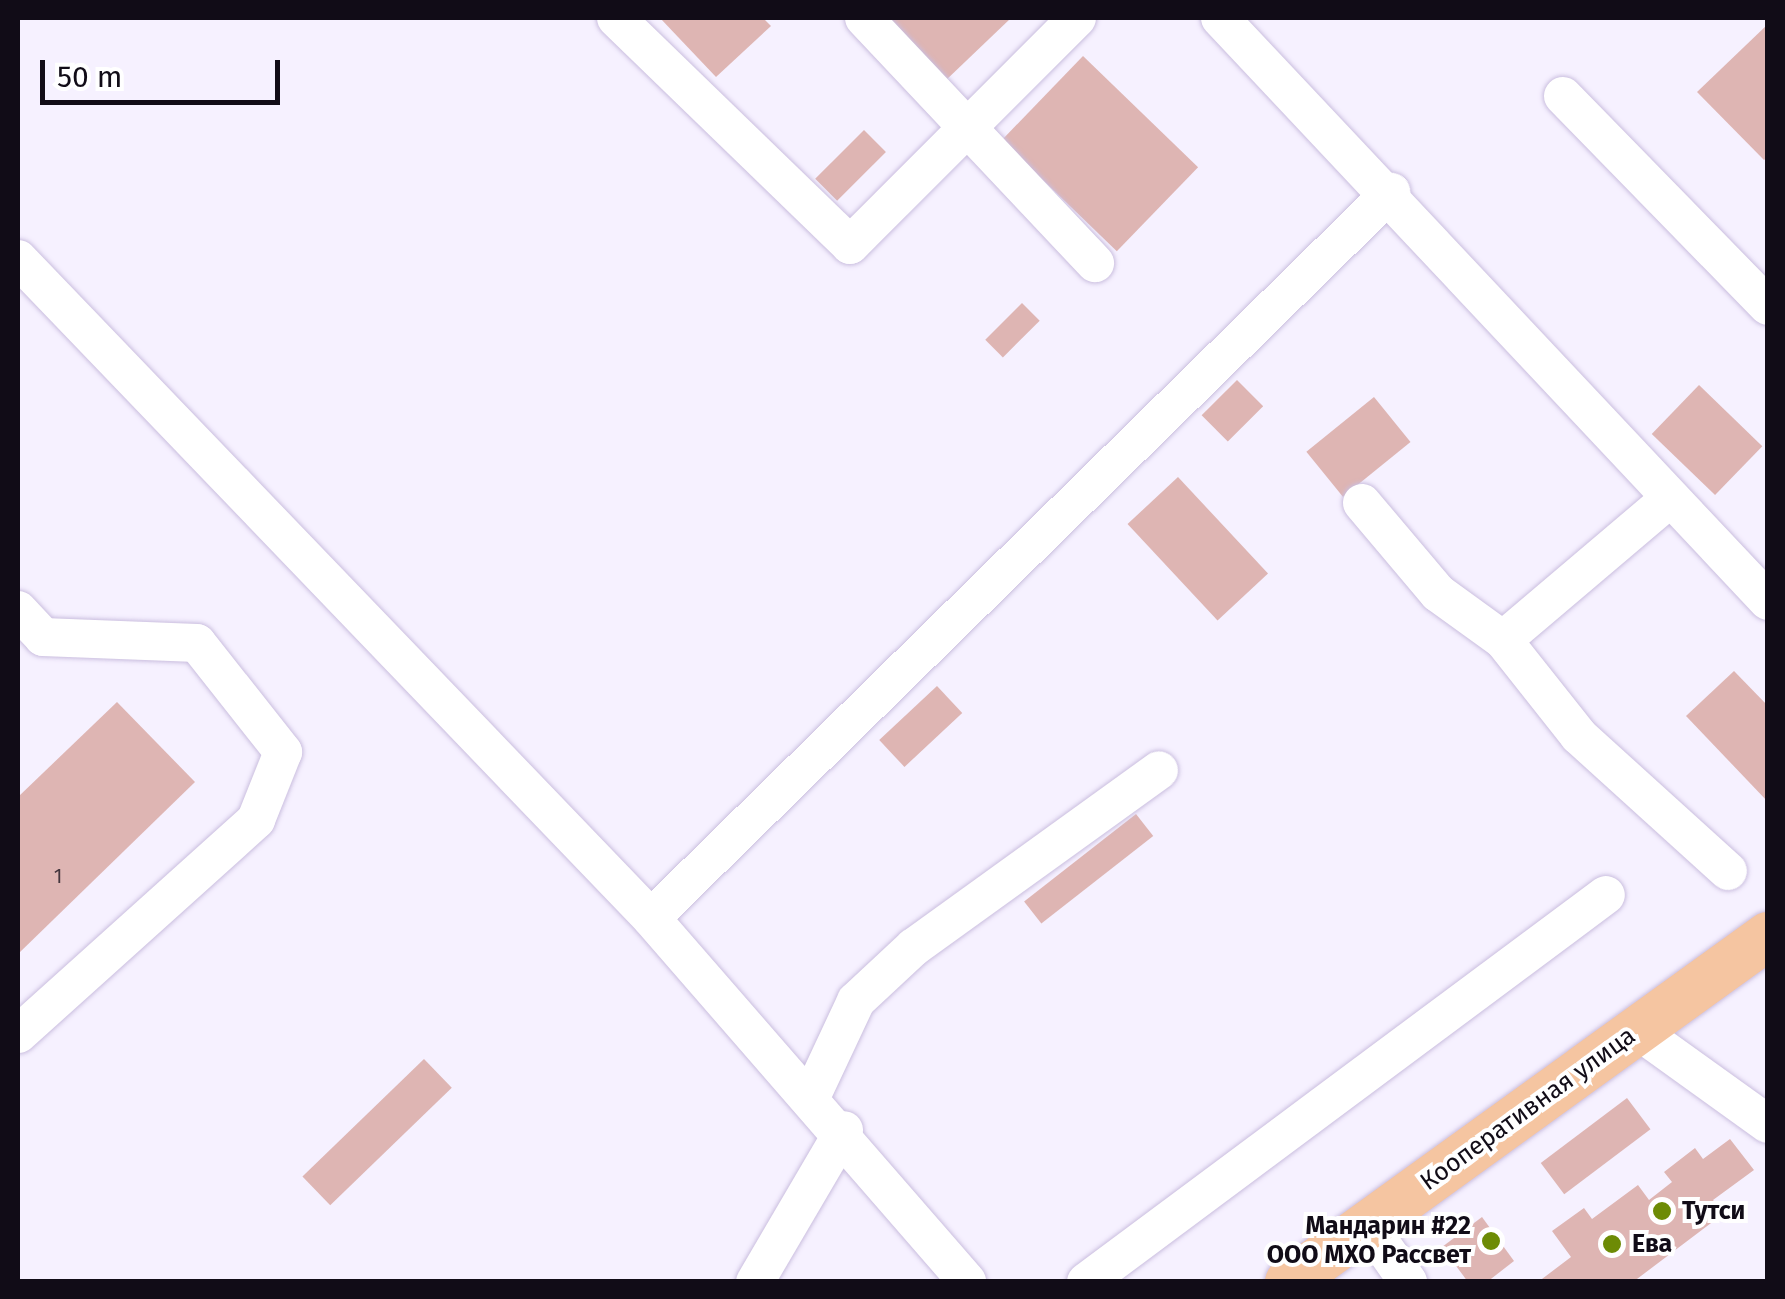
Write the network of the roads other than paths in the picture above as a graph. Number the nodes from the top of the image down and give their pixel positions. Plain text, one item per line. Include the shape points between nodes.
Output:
1 (616, 18) edge
2 (864, 18) edge
3 (1076, 18) edge
4 (1220, 18) edge
5 (1563, 96) dead end
6 (967, 124) junction
7 (1391, 192) junction
8 (18, 259) edge
9 (1095, 263) dead end
10 (1768, 306) edge
11 (1668, 500) junction
12 (1362, 504) dead end
13 (1768, 601) edge
14 (18, 610) edge
15 (1502, 640) junction
16 (1159, 770) dead end
17 (1728, 871) dead end
18 (1606, 896) dead end
19 (651, 918) junction
20 (1768, 936) edge
21 (1636, 1030) junction
22 (18, 1034) edge
23 (812, 1095) junction
24 (1768, 1124) edge
25 (844, 1130) junction
26 (1368, 1225) junction
27 (756, 1282) edge
28 (967, 1282) edge
29 (1086, 1282) edge
30 (1289, 1282) edge
31 (1408, 1282) edge

1 - 6 lane via 850,245
2 - 6 lane
3 - 6 lane
4 - 7 lane
5 - 10 lane
6 - 9 lane
7 - 11 lane
7 - 19 lane
8 - 19 lane
11 - 13 lane
11 - 15 lane
12 - 15 lane via 1438,593
14 - 22 lane via 43,637 197,643 283,752 256,820
15 - 17 lane via 1579,736
16 - 23 lane via 914,947 856,1001
18 - 29 lane
19 - 23 lane
20 - 21 main road, Кооперативная улица
21 - 24 lane
21 - 26 main road, Кооперативная улица
23 - 25 lane
25 - 27 lane
25 - 28 lane
26 - 30 main road, Кооперативная улица
26 - 31 lane

